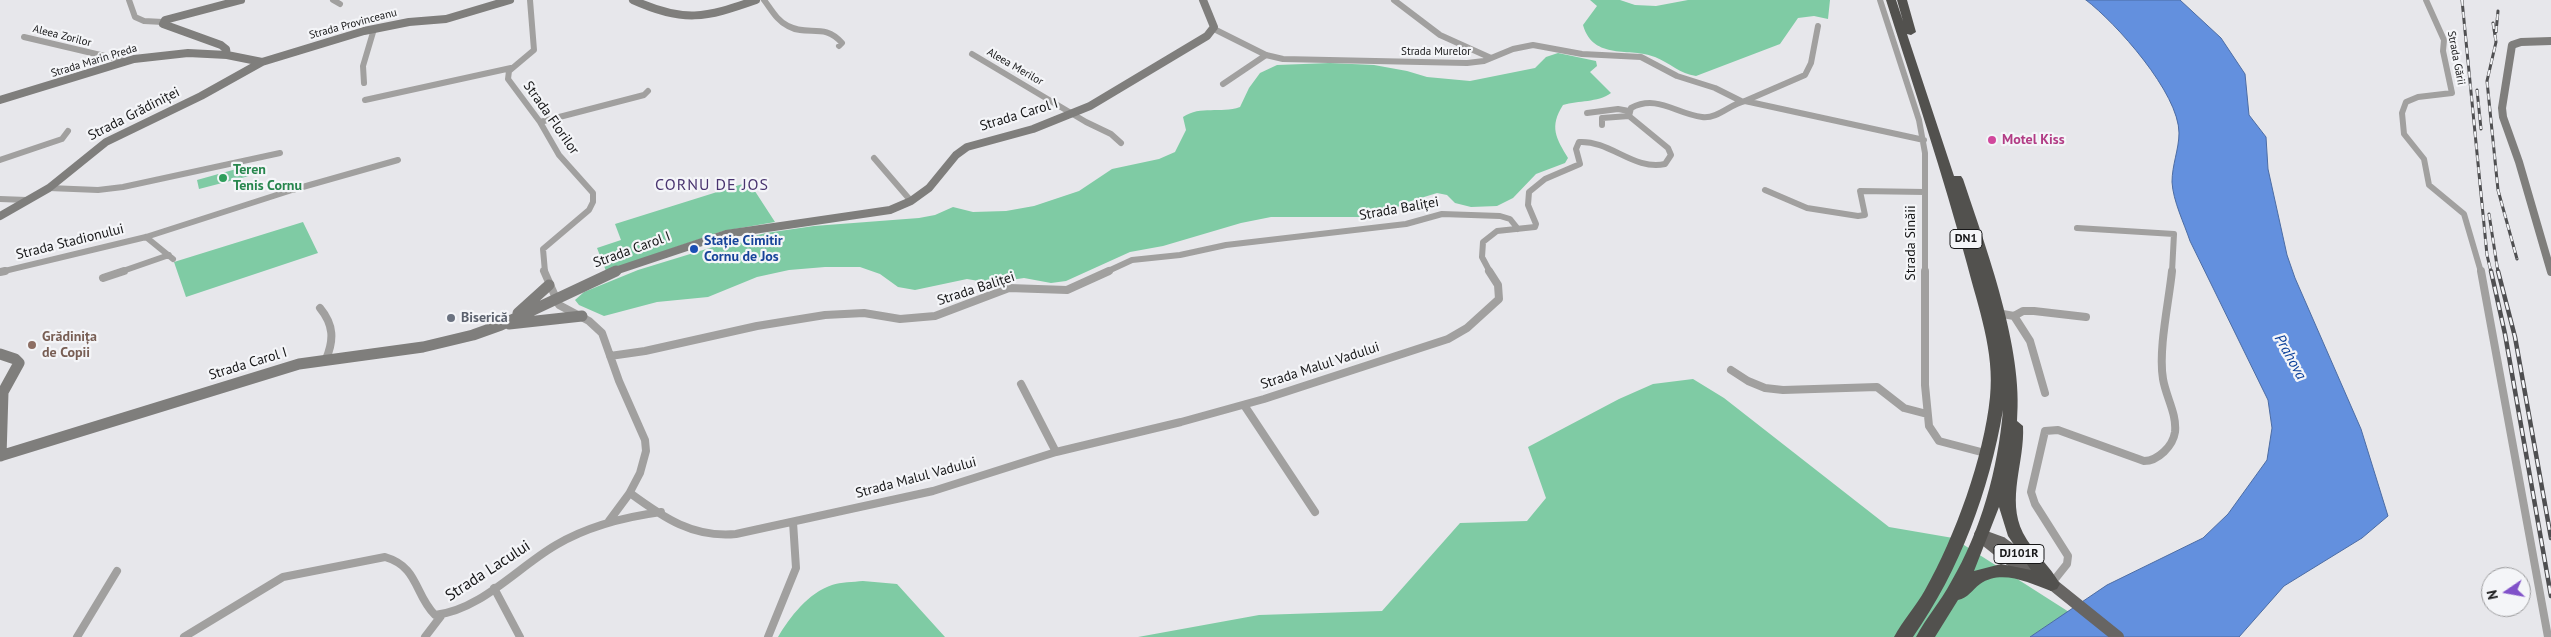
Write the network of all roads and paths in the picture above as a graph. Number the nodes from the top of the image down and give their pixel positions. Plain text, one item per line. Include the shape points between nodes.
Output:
1 (129, 0) edge
2 (241, 0) edge
3 (333, 0) edge
4 (510, 0) edge
5 (530, 0) edge
6 (633, 0) edge
7 (756, 0) edge
8 (764, 0) edge
9 (1203, 0) edge
10 (1394, 0) edge
11 (1880, 0) edge
12 (1891, 0) edge
13 (2426, 0) edge
14 (340, 4) dead end
15 (1902, 4) edge
16 (163, 22) junction
17 (1818, 26) dead end
18 (374, 29) junction
19 (1214, 29) junction
20 (24, 36) dead end
21 (2551, 41) edge
22 (839, 46) dead end
23 (972, 54) dead end
24 (227, 55) junction
25 (1266, 55) junction
26 (1492, 58) junction
27 (126, 61) junction
28 (262, 62) junction
29 (511, 68) junction
30 (364, 83) dead end
31 (1224, 84) dead end
32 (648, 91) dead end
33 (0, 100) edge
34 (365, 100) dead end
35 (1743, 101) junction
36 (1587, 113) dead end
37 (1073, 114) junction
38 (1629, 114) junction
39 (540, 122) junction
40 (1602, 125) dead end
41 (68, 131) dead end
42 (1924, 140) junction
43 (1122, 143) dead end
44 (280, 153) dead end
45 (874, 158) dead end
46 (0, 160) edge
47 (398, 160) dead end
48 (49, 188) junction
49 (1765, 190) dead end
50 (1926, 192) junction
51 (0, 199) edge
52 (26, 200) junction
53 (911, 201) junction
54 (0, 216) edge
55 (2077, 228) dead end
56 (1518, 229) junction
57 (146, 237) junction
58 (0, 272) edge
59 (2551, 272) edge
60 (103, 278) dead end
61 (549, 285) junction
62 (556, 299) junction
63 (320, 308) dead end
64 (1996, 314) junction
65 (582, 316) junction
66 (2014, 316) junction
67 (2086, 318) dead end
68 (500, 325) junction
69 (0, 354) edge
70 (610, 356) junction
71 (326, 359) junction
72 (1731, 370) dead end
73 (1021, 384) dead end
74 (2045, 393) dead end
75 (1244, 404) junction
76 (2010, 407) junction
77 (1927, 414) junction
78 (1056, 452) junction
79 (1986, 453) junction
80 (1, 456) edge
81 (630, 493) junction
82 (661, 512) junction
83 (1314, 512) dead end
84 (609, 521) junction
85 (793, 522) junction
86 (1962, 528) junction
87 (1980, 535) junction
88 (117, 571) dead end
89 (2051, 584) junction
90 (494, 588) junction
91 (1944, 610) junction
92 (441, 616) junction
93 (77, 637) edge
94 (184, 637) edge
95 (425, 637) edge
96 (520, 637) edge
97 (768, 637) edge
98 (1903, 637) edge
99 (1924, 637) edge
100 (2118, 637) edge
101 (2548, 637) edge

1 - 16 street via 135,17
2 - 16 street
3 - 14 street
4 - 18 street, Strada Provinceanu via 446,19
5 - 29 street, Strada Florilor via 534,50
6 - 7 street via 659,12 691,18
8 - 22 street via 787,25 825,29 839,39 842,43
9 - 19 street
10 - 26 street via 1440,36
11 - 42 street, Strada Sinăii
12 - 79 highway, DN1 via 1962,227 1994,344 1998,389
13 - 101 street, Strada Gării via 2444,40 2443,51 2452,93 2418,97 2406,102 2402,113 2404,134 2424,159 2432,189 2458,206 2464,214 2481,271
15 - 64 highway, DN1 via 1973,227
16 - 24 street via 221,45
17 - 35 street via 1811,63 1805,75
18 - 28 street, Strada Provinceanu
18 - 30 street via 363,66
19 - 25 street, Strada Murelor
19 - 37 street, Strada Carol I via 1103,100
20 - 27 street, Aleea Zorilor
21 - 59 street via 2514,44 2508,57 2503,117
23 - 37 street, Aleea Merilor
24 - 27 street, Strada Marin Preda via 188,53
24 - 28 street, Strada Marin Preda
25 - 26 street, Strada Murelor via 1283,59 1435,64
25 - 31 street
26 - 35 street, Strada Murelor via 1513,48 1533,45 1582,54 1641,57 1677,76
27 - 33 street, Strada Marin Preda
28 - 48 street, Strada Grădiniței via 106,142
29 - 34 street, Strada Florilor
29 - 39 street, Strada Florilor via 508,79
32 - 39 street via 644,95
35 - 38 street via 1732,103 1708,118 1654,102 1639,104
35 - 42 street, Strada Murelor
36 - 38 street via 1618,109
37 - 43 street, Aleea Merilor
37 - 53 street, Strada Carol I via 967,147 956,155 929,188
38 - 40 street via 1602,118
38 - 56 street, Strada Malul Vadului via 1668,148 1671,155 1668,161 1657,166 1645,165 1595,141 1579,142 1576,149 1579,166 1533,187 1527,199 1536,224 1532,228
39 - 61 street, Strada Florilor via 559,155 594,193 589,210 540,253
41 - 46 street via 66,136 54,142
42 - 50 street, Strada Sinăii
44 - 48 street via 130,186 98,190
45 - 53 street
47 - 57 street, Strada Stadionului
48 - 52 street, Strada Grădiniței
49 - 50 street via 1778,192 1812,210 1858,216 1865,214 1860,191
50 - 77 street, Strada Sinăii
51 - 52 street
52 - 54 street, Strada Grădiniței
53 - 62 street, Strada Carol I via 877,213 726,234 623,268
55 - 89 street via 2174,234 2162,362 2175,434 2160,457 2144,461 2058,430 2045,431 2031,492 2035,504 2068,556 2067,564
56 - 70 street, Strada Baliței via 1510,219 1500,216 1435,215 1406,224 1226,245 1180,255 1132,260 1067,290 1015,287 946,314 923,318 900,319 864,313 826,315
56 - 75 street, Strada Malul Vadului via 1497,232 1483,242 1481,255 1500,294 1496,304 1459,334
57 - 58 street, Strada Stadionului
57 - 60 street, Strada Stadionului via 171,257
61 - 62 street, Strada Florilor
61 - 68 street
62 - 65 street via 559,304
62 - 68 street, Strada Carol I
63 - 71 street via 329,317 333,328 333,341
64 - 66 street
64 - 76 highway, DN1 via 2009,368
65 - 68 street
65 - 70 street via 599,329
66 - 67 street via 2034,310
66 - 74 street via 2021,323 2036,360
68 - 71 street, Strada Carol I via 436,345
69 - 80 street via 19,363 3,392
70 - 81 street via 644,438 644,458
71 - 80 street, Strada Carol I via 268,373
72 - 77 street via 1748,382 1774,390 1877,387 1904,408
73 - 78 street
75 - 78 street, Strada Malul Vadului
75 - 83 street
76 - 87 highway, DN1 via 2002,470
76 - 89 highway via 2016,425 2016,447 2008,512 2020,544
77 - 79 street, Strada Sinăii via 1930,431 1939,441
78 - 85 street, Strada Malul Vadului via 933,491
79 - 86 highway, DN1
81 - 82 street, Strada Malul Vadului
81 - 84 street
82 - 84 street
82 - 85 street, Strada Malul Vadului via 708,535 736,534
84 - 90 street, Strada Lacului via 556,545
85 - 97 street via 796,568
86 - 87 highway
86 - 98 highway, DN1 via 1940,580
87 - 89 main road, DJ101R via 2014,563
87 - 91 highway, DN1 via 1969,564
88 - 93 street
89 - 91 highway via 2022,573 1986,572 1970,582
89 - 100 main road, DJ101R
90 - 92 street, Strada Lacului via 453,613
90 - 96 street
91 - 99 highway, DN1
92 - 94 street, Strada Lacului via 431,611 404,564 385,557 283,577
92 - 95 street

